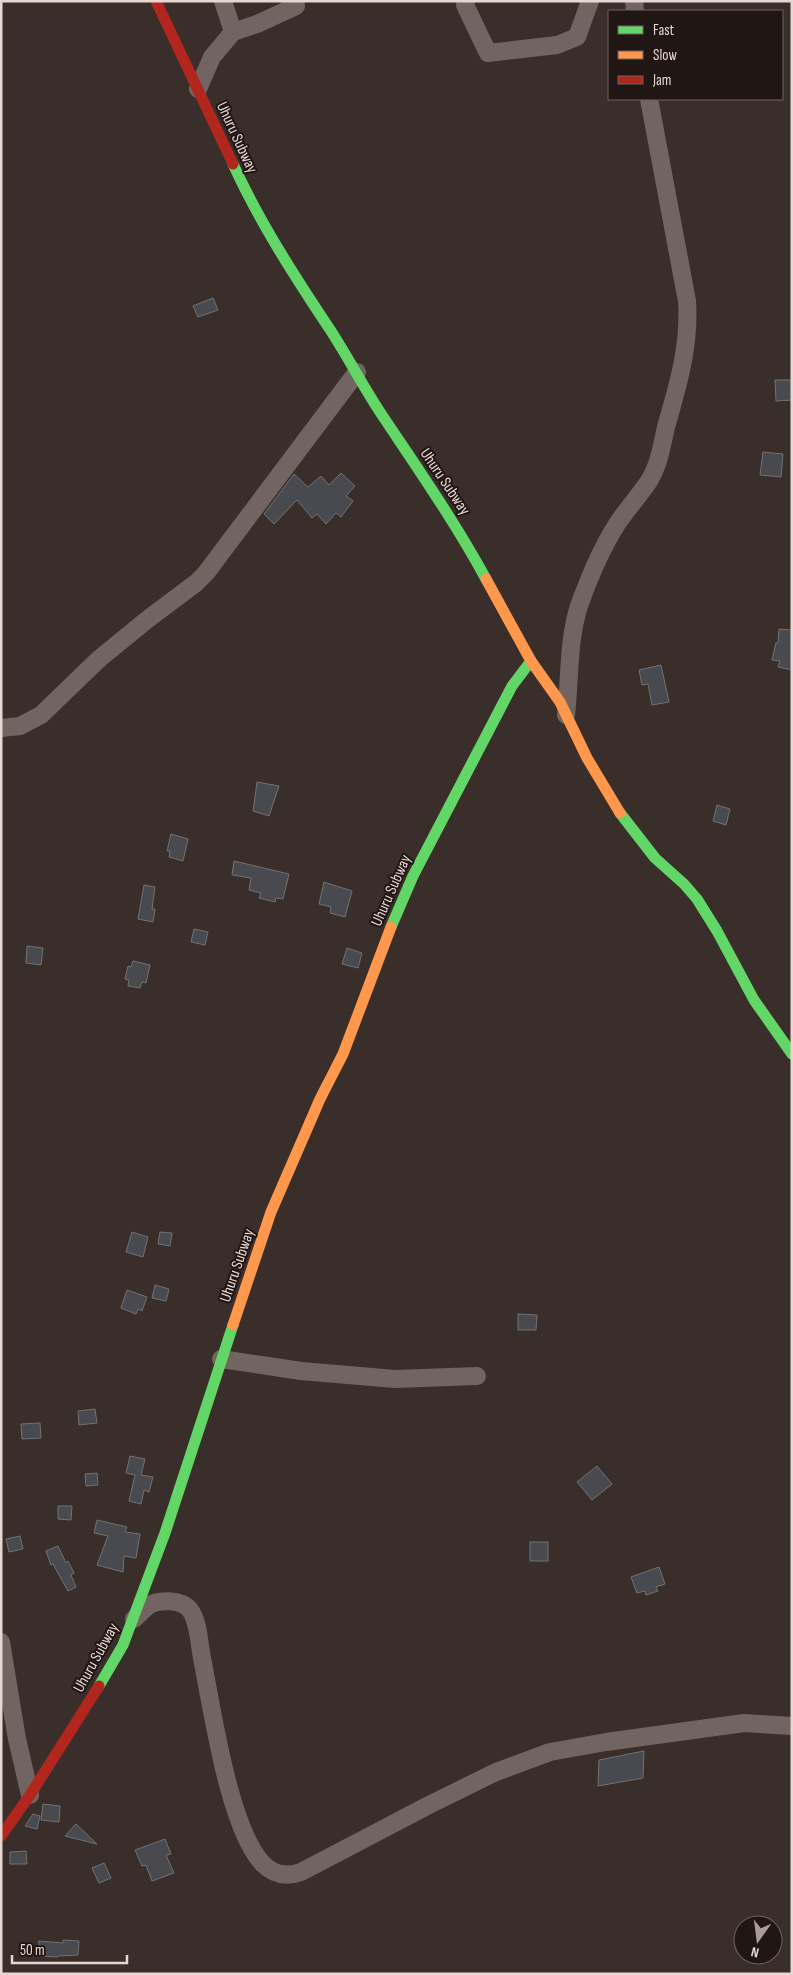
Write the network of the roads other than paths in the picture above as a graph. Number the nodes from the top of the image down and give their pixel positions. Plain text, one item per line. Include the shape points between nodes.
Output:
1 (156, 1) edge
2 (223, 1) edge
3 (590, 1) edge
4 (463, 3) edge
5 (296, 6) dead end
6 (233, 32) junction
7 (198, 89) junction
8 (649, 100) edge
9 (357, 372) junction
10 (531, 661) junction
11 (566, 715) junction
12 (1, 728) edge
13 (792, 1054) edge
14 (221, 1360) junction
15 (477, 1376) dead end
16 (134, 1619) junction
17 (1, 1642) edge
18 (792, 1726) edge
19 (30, 1795) junction
20 (1, 1836) edge

1 - 7 street, Uhuru Subway
2 - 6 street
3 - 4 street via 577,37 557,45 488,53
5 - 6 street
6 - 7 street via 212,57
7 - 9 street, Uhuru Subway via 276,247
8 - 11 street via 687,301 685,356 655,469 609,538 579,607 572,639
9 - 10 street, Uhuru Subway via 380,413 465,540
9 - 12 street via 206,573 105,654 41,715 20,726
10 - 11 street
10 - 14 street, Uhuru Subway via 512,686 406,892 343,1054 271,1212
11 - 13 street via 626,822 655,858 696,899 754,1000
14 - 15 street via 395,1379
14 - 16 street, Uhuru Subway
16 - 18 street via 149,1605 157,1603 180,1603 190,1610 231,1793 244,1832 264,1865 274,1872 290,1876 496,1772 550,1752 744,1723
16 - 19 street, Uhuru Subway via 110,1669
17 - 19 street
19 - 20 street, Uhuru Subway

